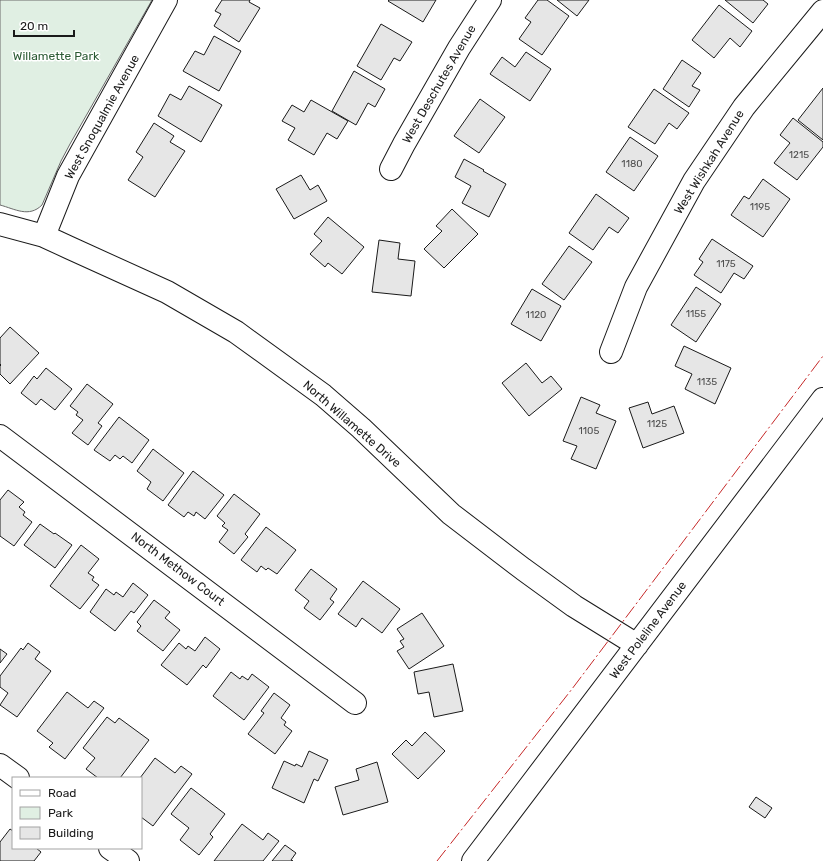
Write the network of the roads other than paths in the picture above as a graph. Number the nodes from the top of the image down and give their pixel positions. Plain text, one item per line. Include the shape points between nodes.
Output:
1 (166, 0) edge
2 (490, 0) edge
3 (823, 11) edge
4 (391, 169) dead end
5 (0, 224) edge
6 (44, 236) junction
7 (611, 352) dead end
8 (823, 399) edge
9 (0, 436) edge
10 (637, 645) junction
11 (355, 703) dead end
12 (111, 849) edge
13 (128, 861) edge
14 (473, 861) edge

1 - 6 street, West Snoqualmie Avenue via 68,176
2 - 4 street, West Deschutes Avenue via 459,48
3 - 7 street, West Wishkah Avenue via 744,107 694,181 636,287
5 - 6 street, North Willamette Drive
6 - 10 street, North Willamette Drive via 167,292 236,332 324,395 452,514 574,606
8 - 10 street, West Poleline Avenue
9 - 11 street, North Methow Court
10 - 14 street, West Poleline Avenue
12 - 13 street

